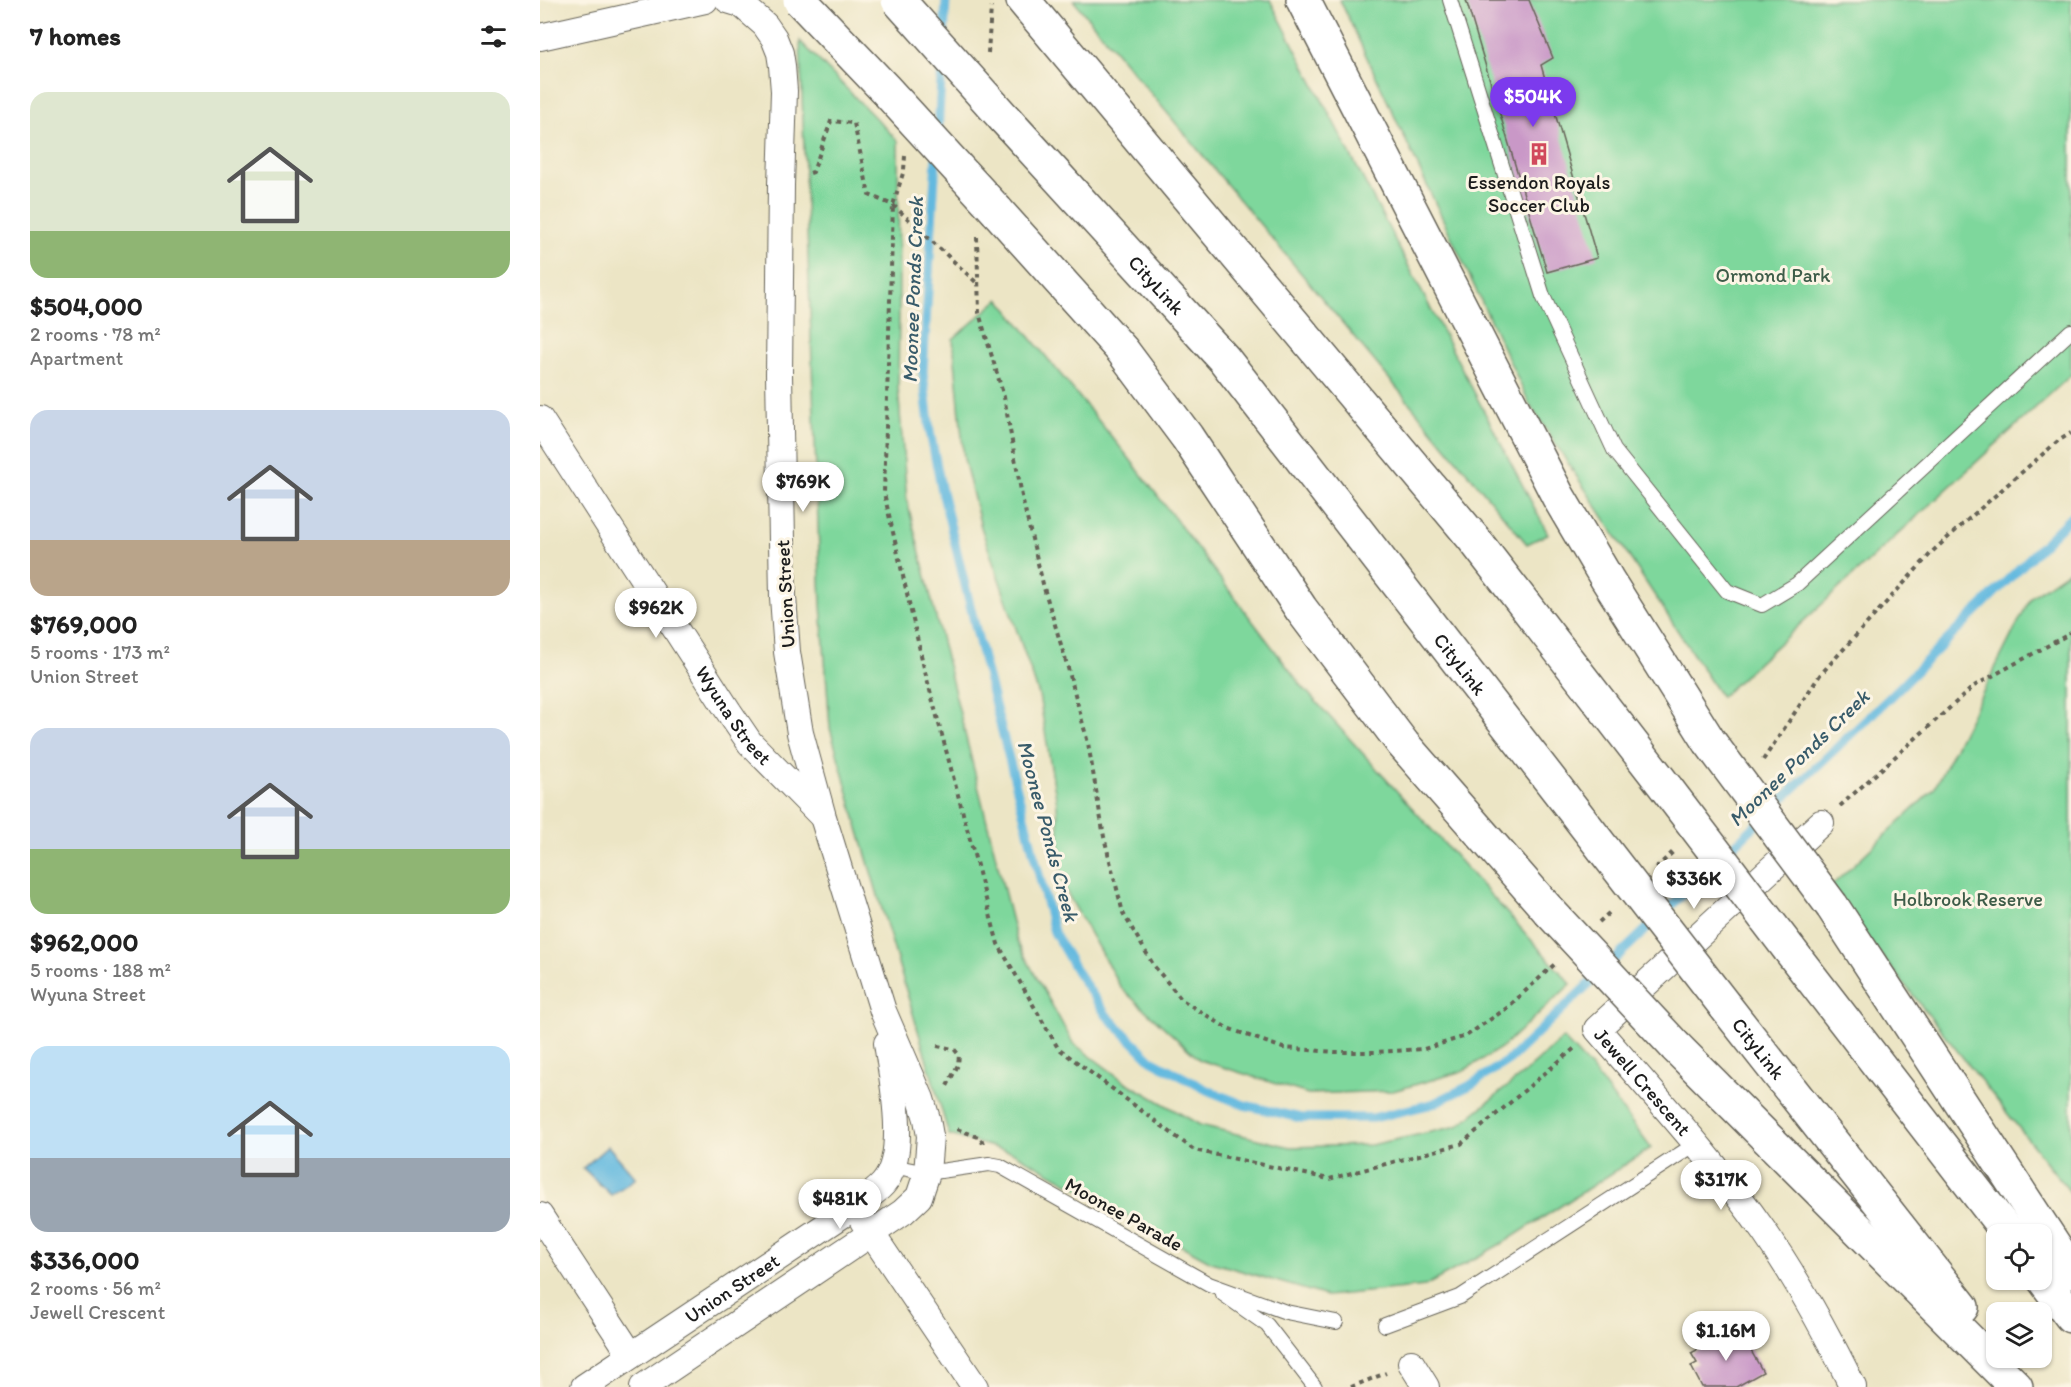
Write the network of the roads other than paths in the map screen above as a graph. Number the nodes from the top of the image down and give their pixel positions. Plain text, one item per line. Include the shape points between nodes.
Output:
1 (705, 0) edge
2 (728, 0) edge
3 (800, 0) edge
4 (898, 0) edge
5 (1023, 0) edge
6 (1303, 0) edge
7 (1450, 0) edge
8 (540, 37) edge
9 (2071, 331) edge
10 (540, 419) edge
11 (824, 818) junction
12 (1821, 823) road end
13 (883, 1011) junction
14 (1696, 1143) junction
15 (892, 1166) junction
16 (927, 1173) junction
17 (854, 1207) junction
18 (540, 1216) edge
19 (2001, 1224) edge
20 (872, 1234) junction
21 (2071, 1271) edge
22 (1209, 1284) junction
23 (2052, 1290) edge
24 (2071, 1316) edge
25 (1336, 1322) dead end
26 (1385, 1325) dead end
27 (1986, 1338) edge
28 (631, 1355) junction
29 (1411, 1364) road end
30 (2009, 1368) edge
31 (584, 1387) edge
32 (644, 1387) edge
33 (975, 1387) edge
34 (1315, 1387) edge
35 (1426, 1387) edge
36 (1853, 1387) edge
37 (2016, 1387) edge
38 (2025, 1387) edge

1 - 8 street
2 - 11 street, Union Street via 741,4 774,38 784,82 779,375 783,597 793,698
3 - 37 highway, bridge via 1122,350 1187,437 1301,609 1403,744 1549,911 1676,1047
4 - 27 highway, CityLink, bridge via 1224,359
5 - 19 highway, bridge via 1473,538
6 - 21 highway, bridge via 1558,496 1613,589 1709,741 1832,906
7 - 9 lane via 1544,296 1614,450 1728,591 1762,605 1797,584
10 - 11 street, Wyuna Street via 745,735
11 - 13 street, Union Street
12 - 14 street, Jewell Crescent via 1597,1029
13 - 15 street, Union Street via 898,1131
13 - 16 street, Union Street via 927,1119
14 - 26 lane via 1460,1297
14 - 36 street, Jewell Crescent via 1765,1233 1823,1327
15 - 16 lane
15 - 17 street, Union Street via 884,1183
16 - 20 street, Union Street via 919,1197
16 - 22 lane, Moonee Parade via 989,1164 1000,1166
17 - 20 street
17 - 28 street, Union Street
18 - 28 street
20 - 32 street, Union Street
20 - 33 street
22 - 25 lane, Moonee Parade via 1286,1312
22 - 34 lane via 1267,1325
23 - 24 highway
28 - 31 street, Union Street
29 - 35 street
30 - 38 highway

